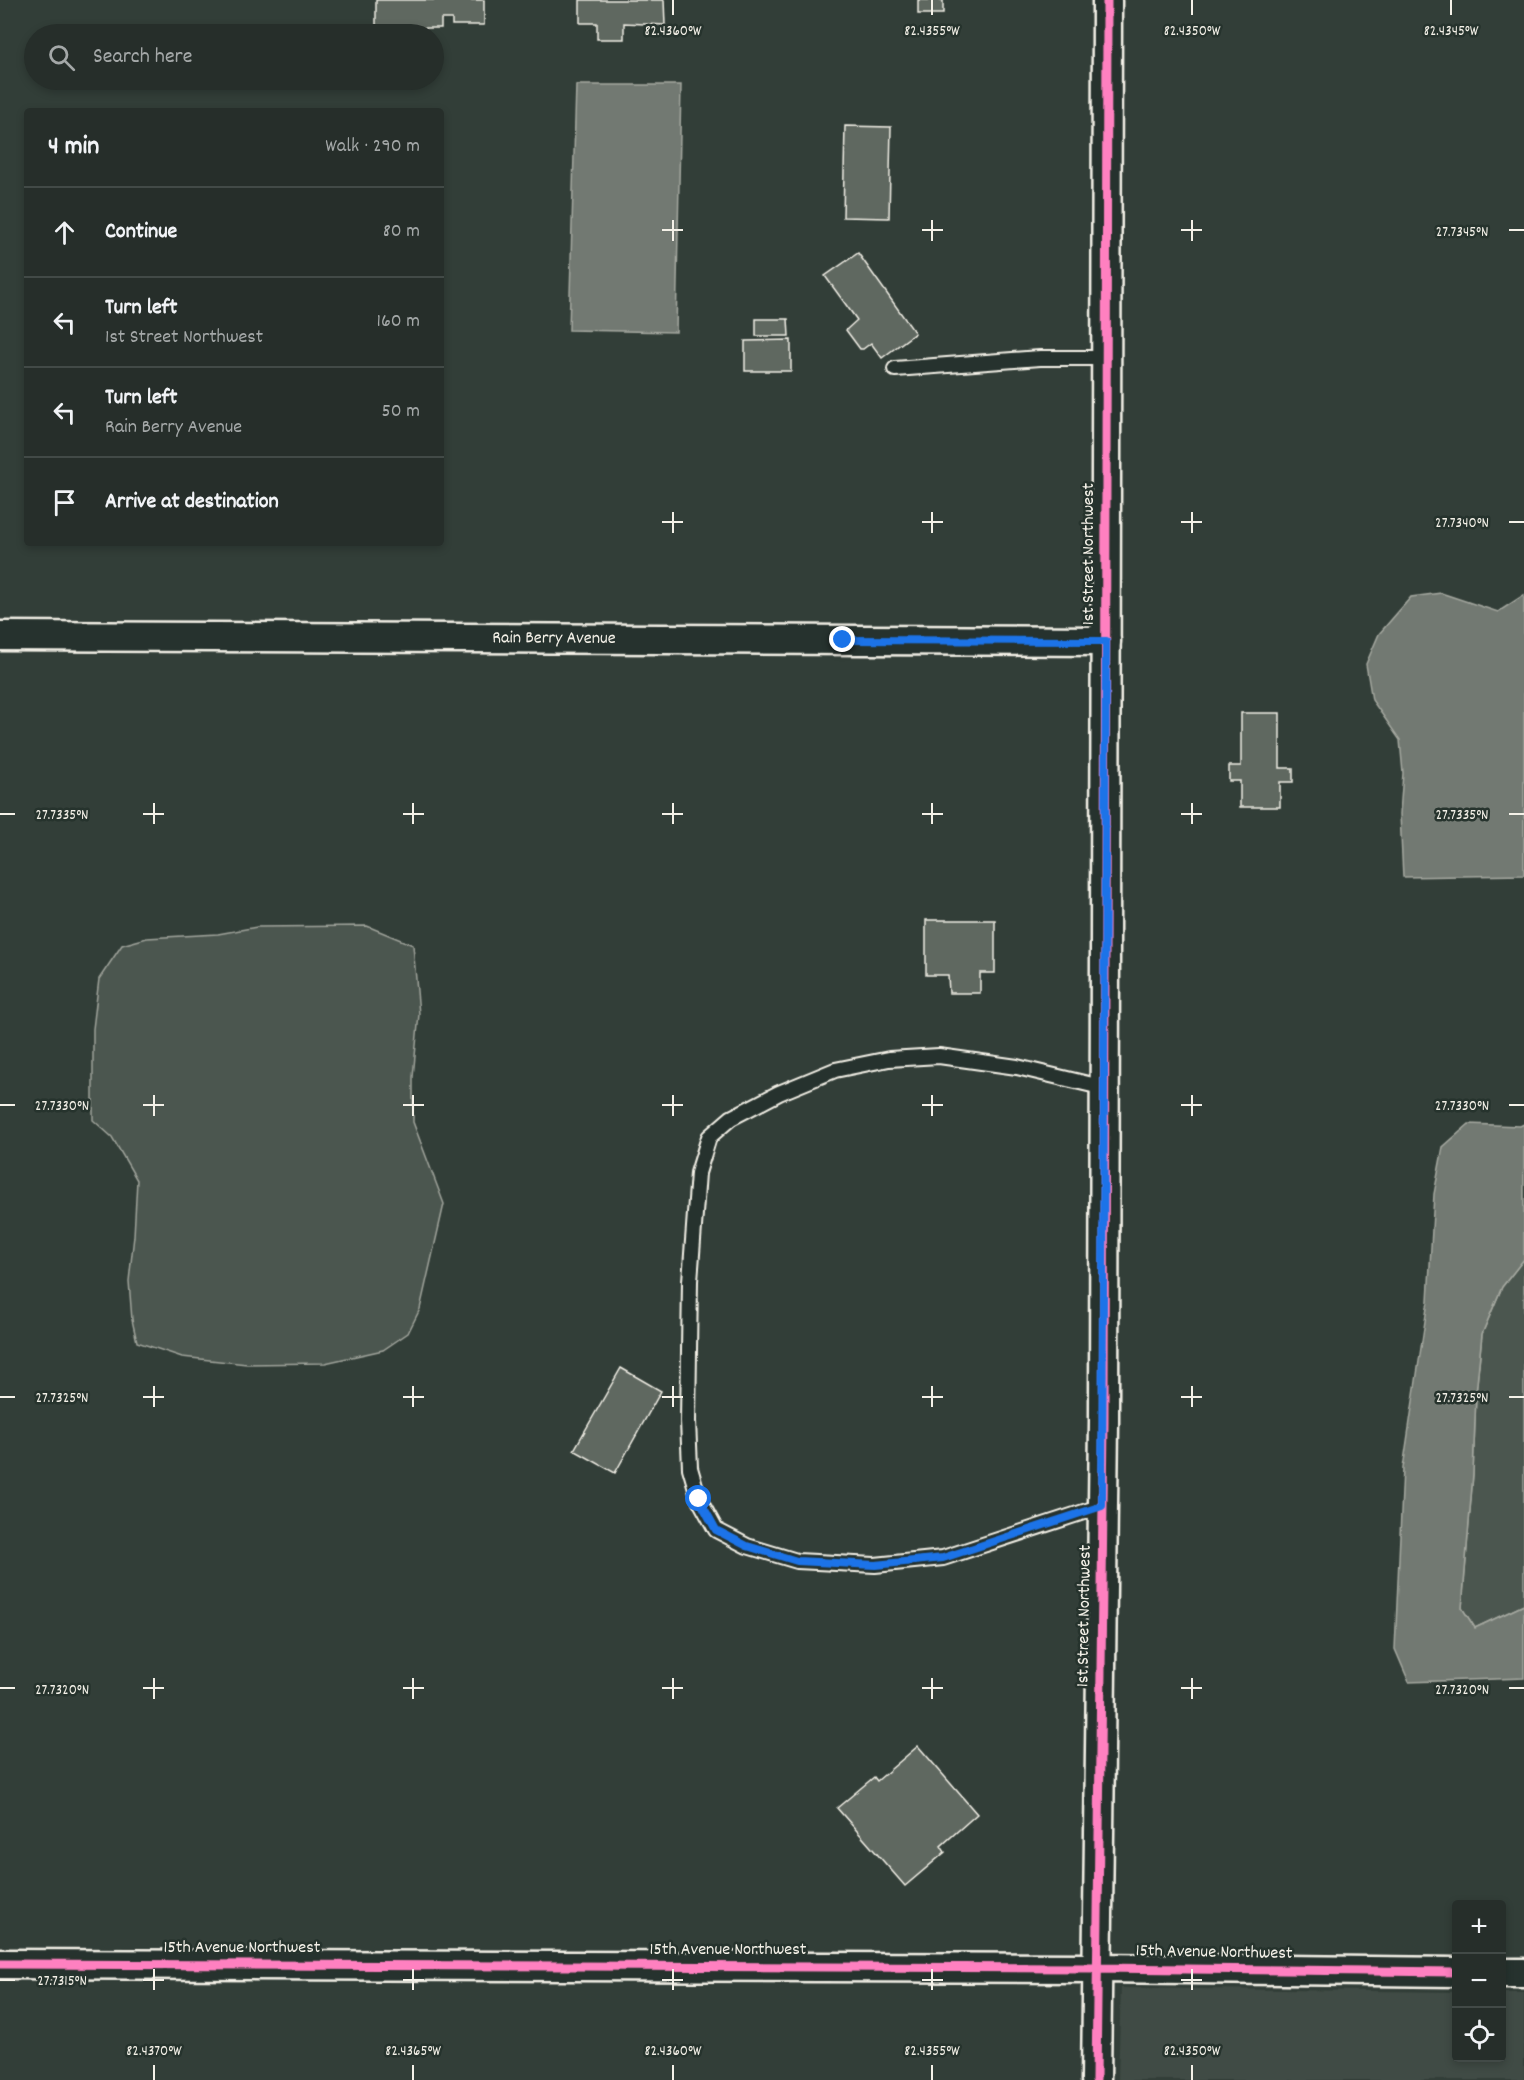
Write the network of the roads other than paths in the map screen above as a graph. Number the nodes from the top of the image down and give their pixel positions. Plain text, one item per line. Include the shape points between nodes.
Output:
1 (1107, 0) edge
2 (1107, 358) junction
3 (895, 369) dead end
4 (0, 636) edge
5 (1106, 641) junction
6 (1105, 1088) junction
7 (1102, 1506) junction
8 (0, 1964) edge
9 (1096, 1968) junction
10 (1452, 1972) edge
11 (1506, 1972) edge
12 (1524, 1973) edge
13 (1096, 2080) edge

1 - 2 street, 1st Street Northwest
2 - 3 lane via 1040,358
2 - 5 street, 1st Street Northwest
4 - 5 street, Rain Berry Avenue
5 - 6 street, 1st Street Northwest
6 - 7 street, 1st Street Northwest
6 - 7 lane via 1017,1067 939,1056 889,1059 835,1070 731,1118 709,1137 698,1173 690,1281 688,1421 690,1468 699,1499 716,1530 747,1546 797,1561 875,1565 943,1558
7 - 9 street, 1st Street Northwest
8 - 9 street, 15th Avenue Northwest
9 - 10 street, 15th Avenue Northwest
9 - 13 street, 1st Street Northwest
11 - 12 street

